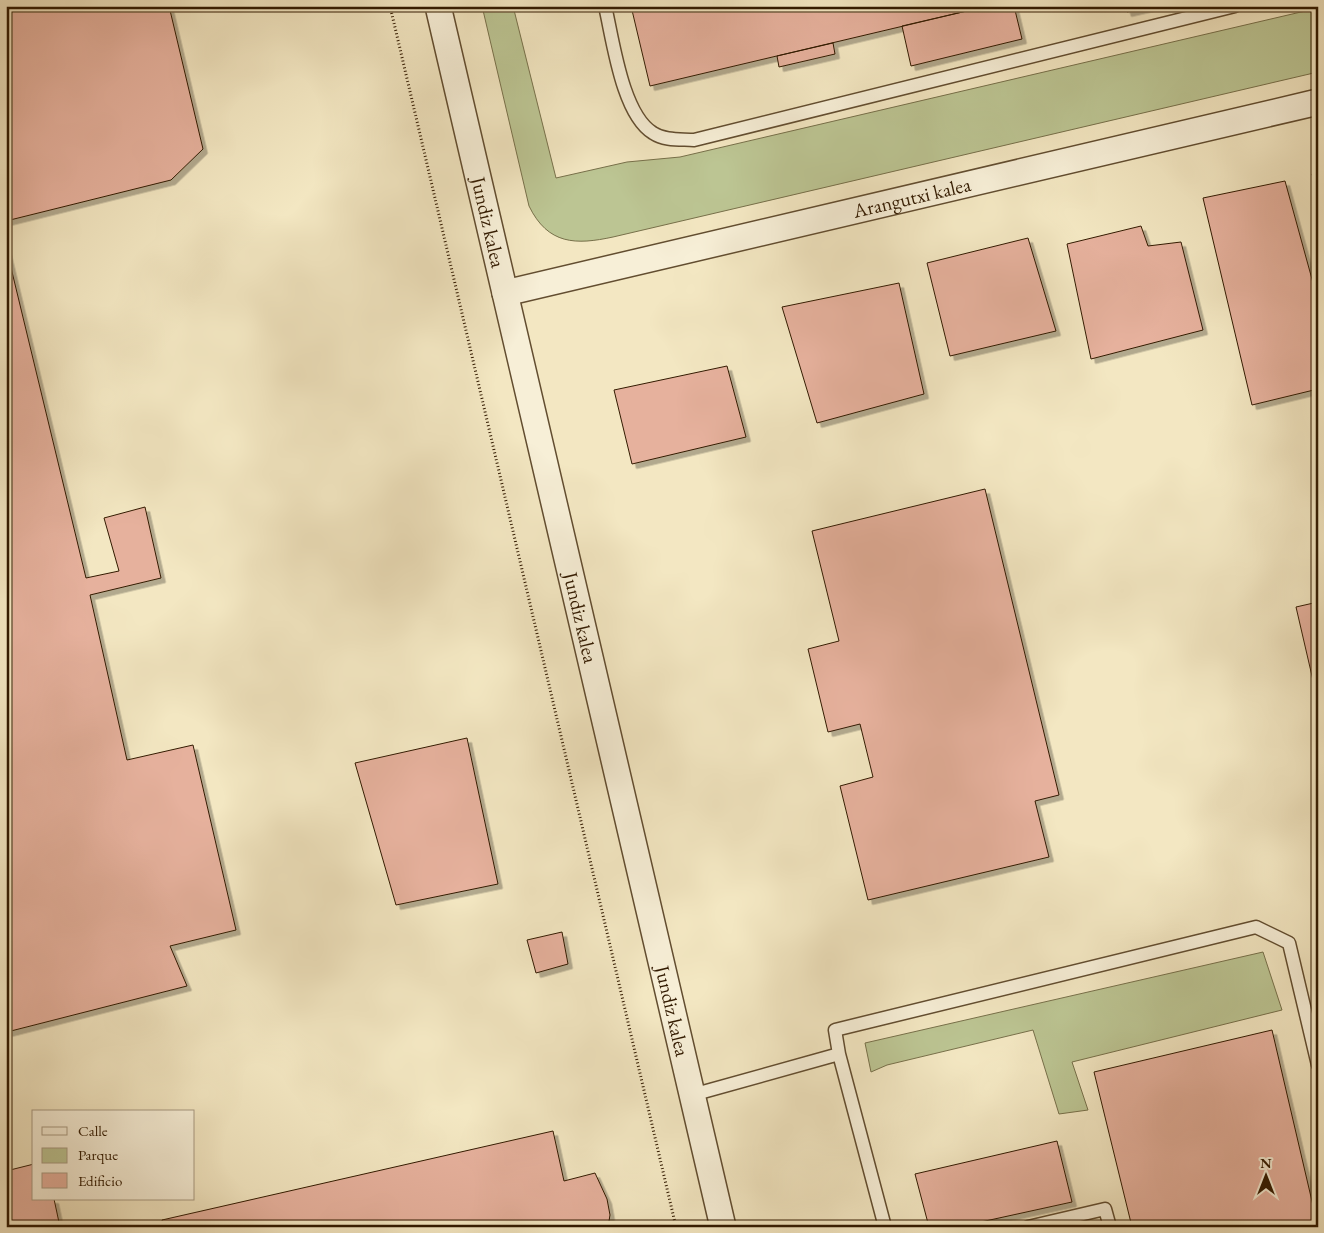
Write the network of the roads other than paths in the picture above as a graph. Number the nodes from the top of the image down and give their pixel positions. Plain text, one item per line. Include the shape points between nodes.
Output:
1 (438, 6) edge
2 (604, 6) edge
3 (1234, 6) edge
4 (1318, 102) edge
5 (505, 292) junction
6 (839, 1054) junction
7 (1318, 1065) edge
8 (692, 1095) junction
9 (723, 1227) edge
10 (885, 1227) edge
11 (1028, 1227) edge
12 (1110, 1227) edge

1 - 5 street, Jundiz kalea
2 - 3 lane via 625,92 636,116 652,133 667,139 694,140
4 - 5 street, Arangutxi kalea
5 - 8 street, Jundiz kalea
6 - 7 lane via 835,1030 1256,927 1289,943
6 - 8 lane
6 - 10 lane
8 - 9 street, Jundiz kalea
11 - 12 lane via 1105,1209

